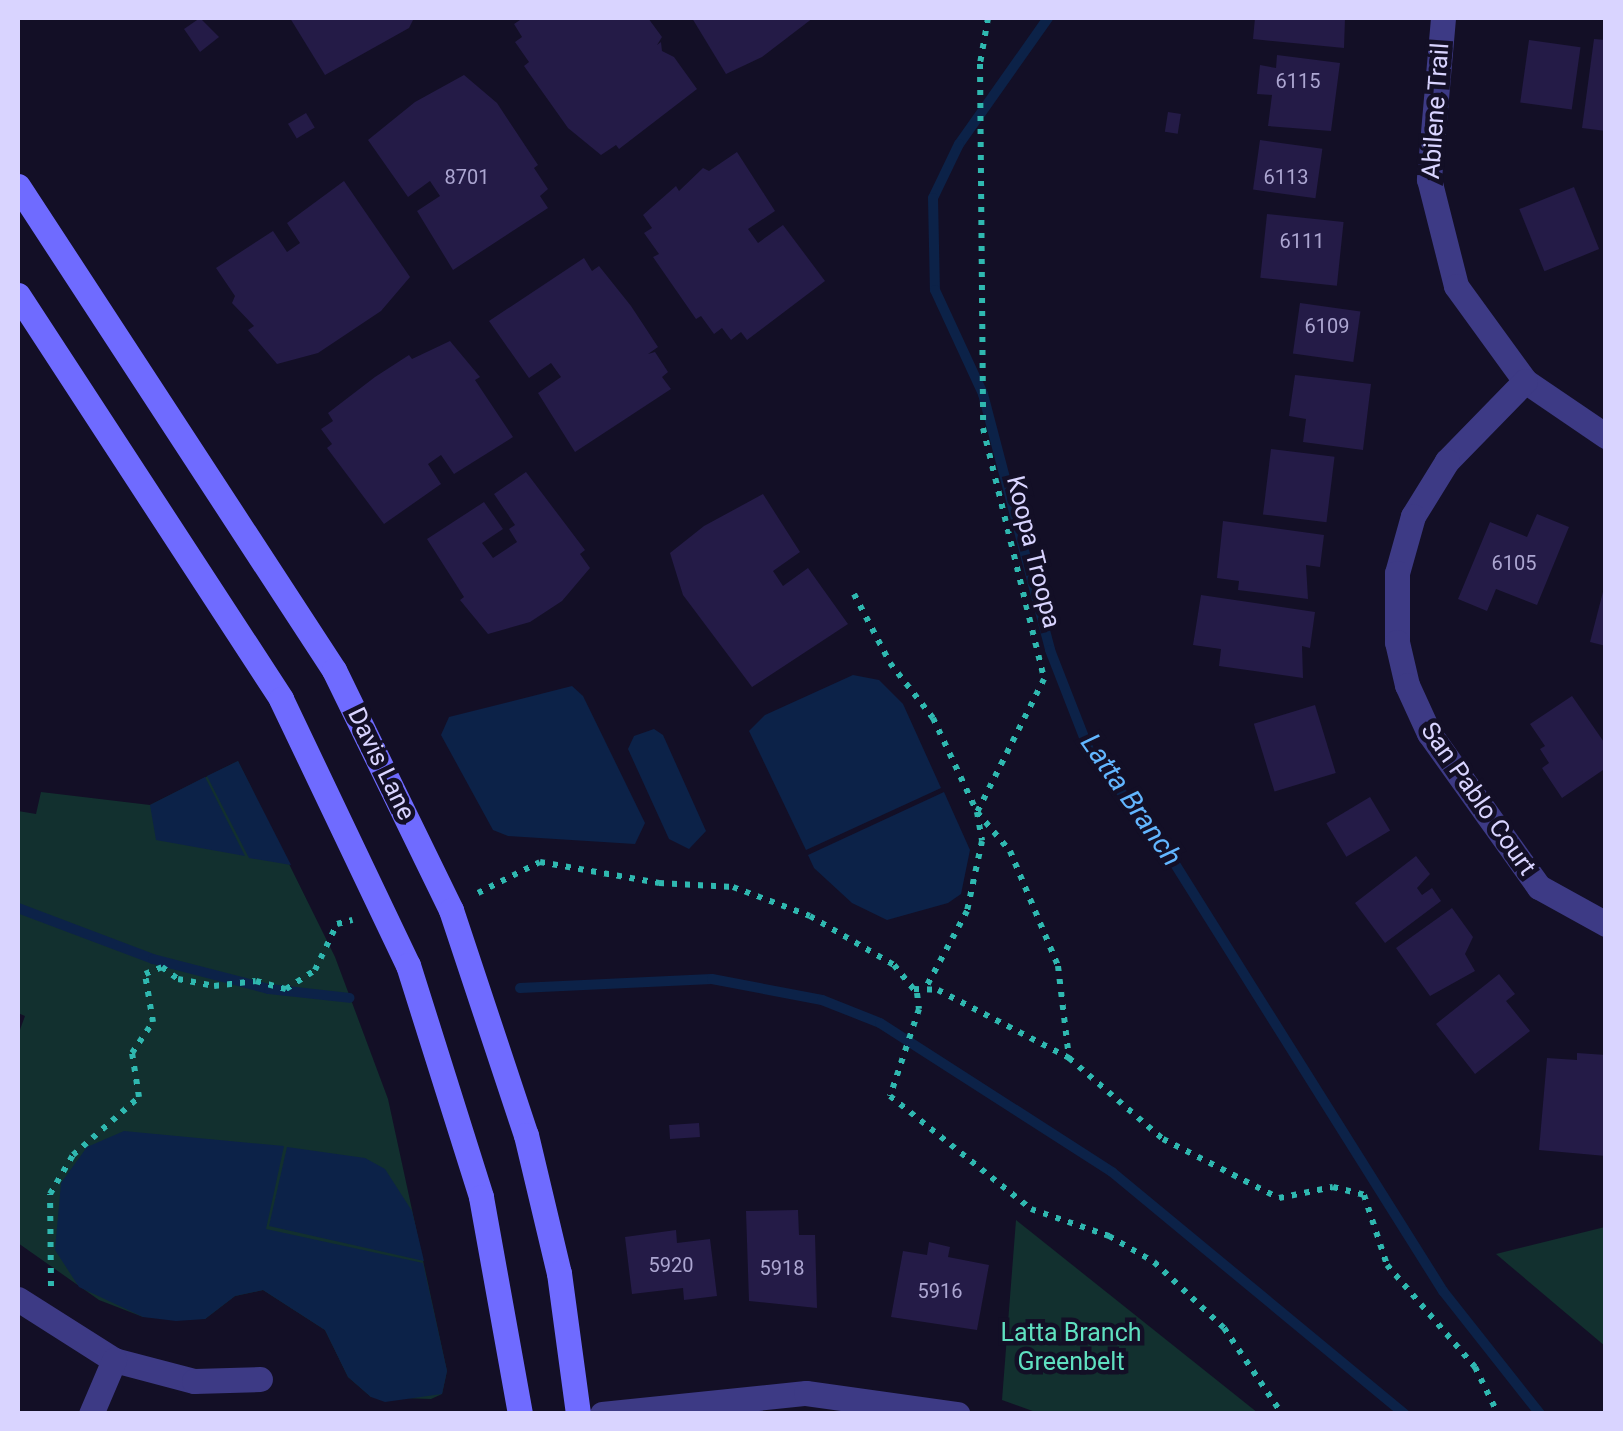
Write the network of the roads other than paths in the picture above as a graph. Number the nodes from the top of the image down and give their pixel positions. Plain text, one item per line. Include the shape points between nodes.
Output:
1 (1443, 18) edge
2 (18, 186) edge
3 (18, 295) edge
4 (1525, 381) junction
5 (1606, 436) edge
6 (1606, 924) edge
7 (18, 1299) edge
8 (114, 1360) junction
9 (260, 1380) dead end
10 (90, 1414) edge
11 (520, 1414) edge
12 (578, 1414) edge
13 (602, 1414) edge
14 (958, 1414) edge

1 - 4 street, Abilene Trail via 1432,207 1456,286
2 - 12 main road, Davis Lane via 334,670 450,910 526,1135 559,1273
3 - 11 main road via 281,699 408,964 482,1197
4 - 5 street, Abilene Trail
4 - 6 street, San Pablo Court via 1447,461 1413,516 1395,592 1399,654 1429,733 1539,887
7 - 8 street
8 - 9 street via 194,1381
8 - 10 street
13 - 14 street via 806,1393

